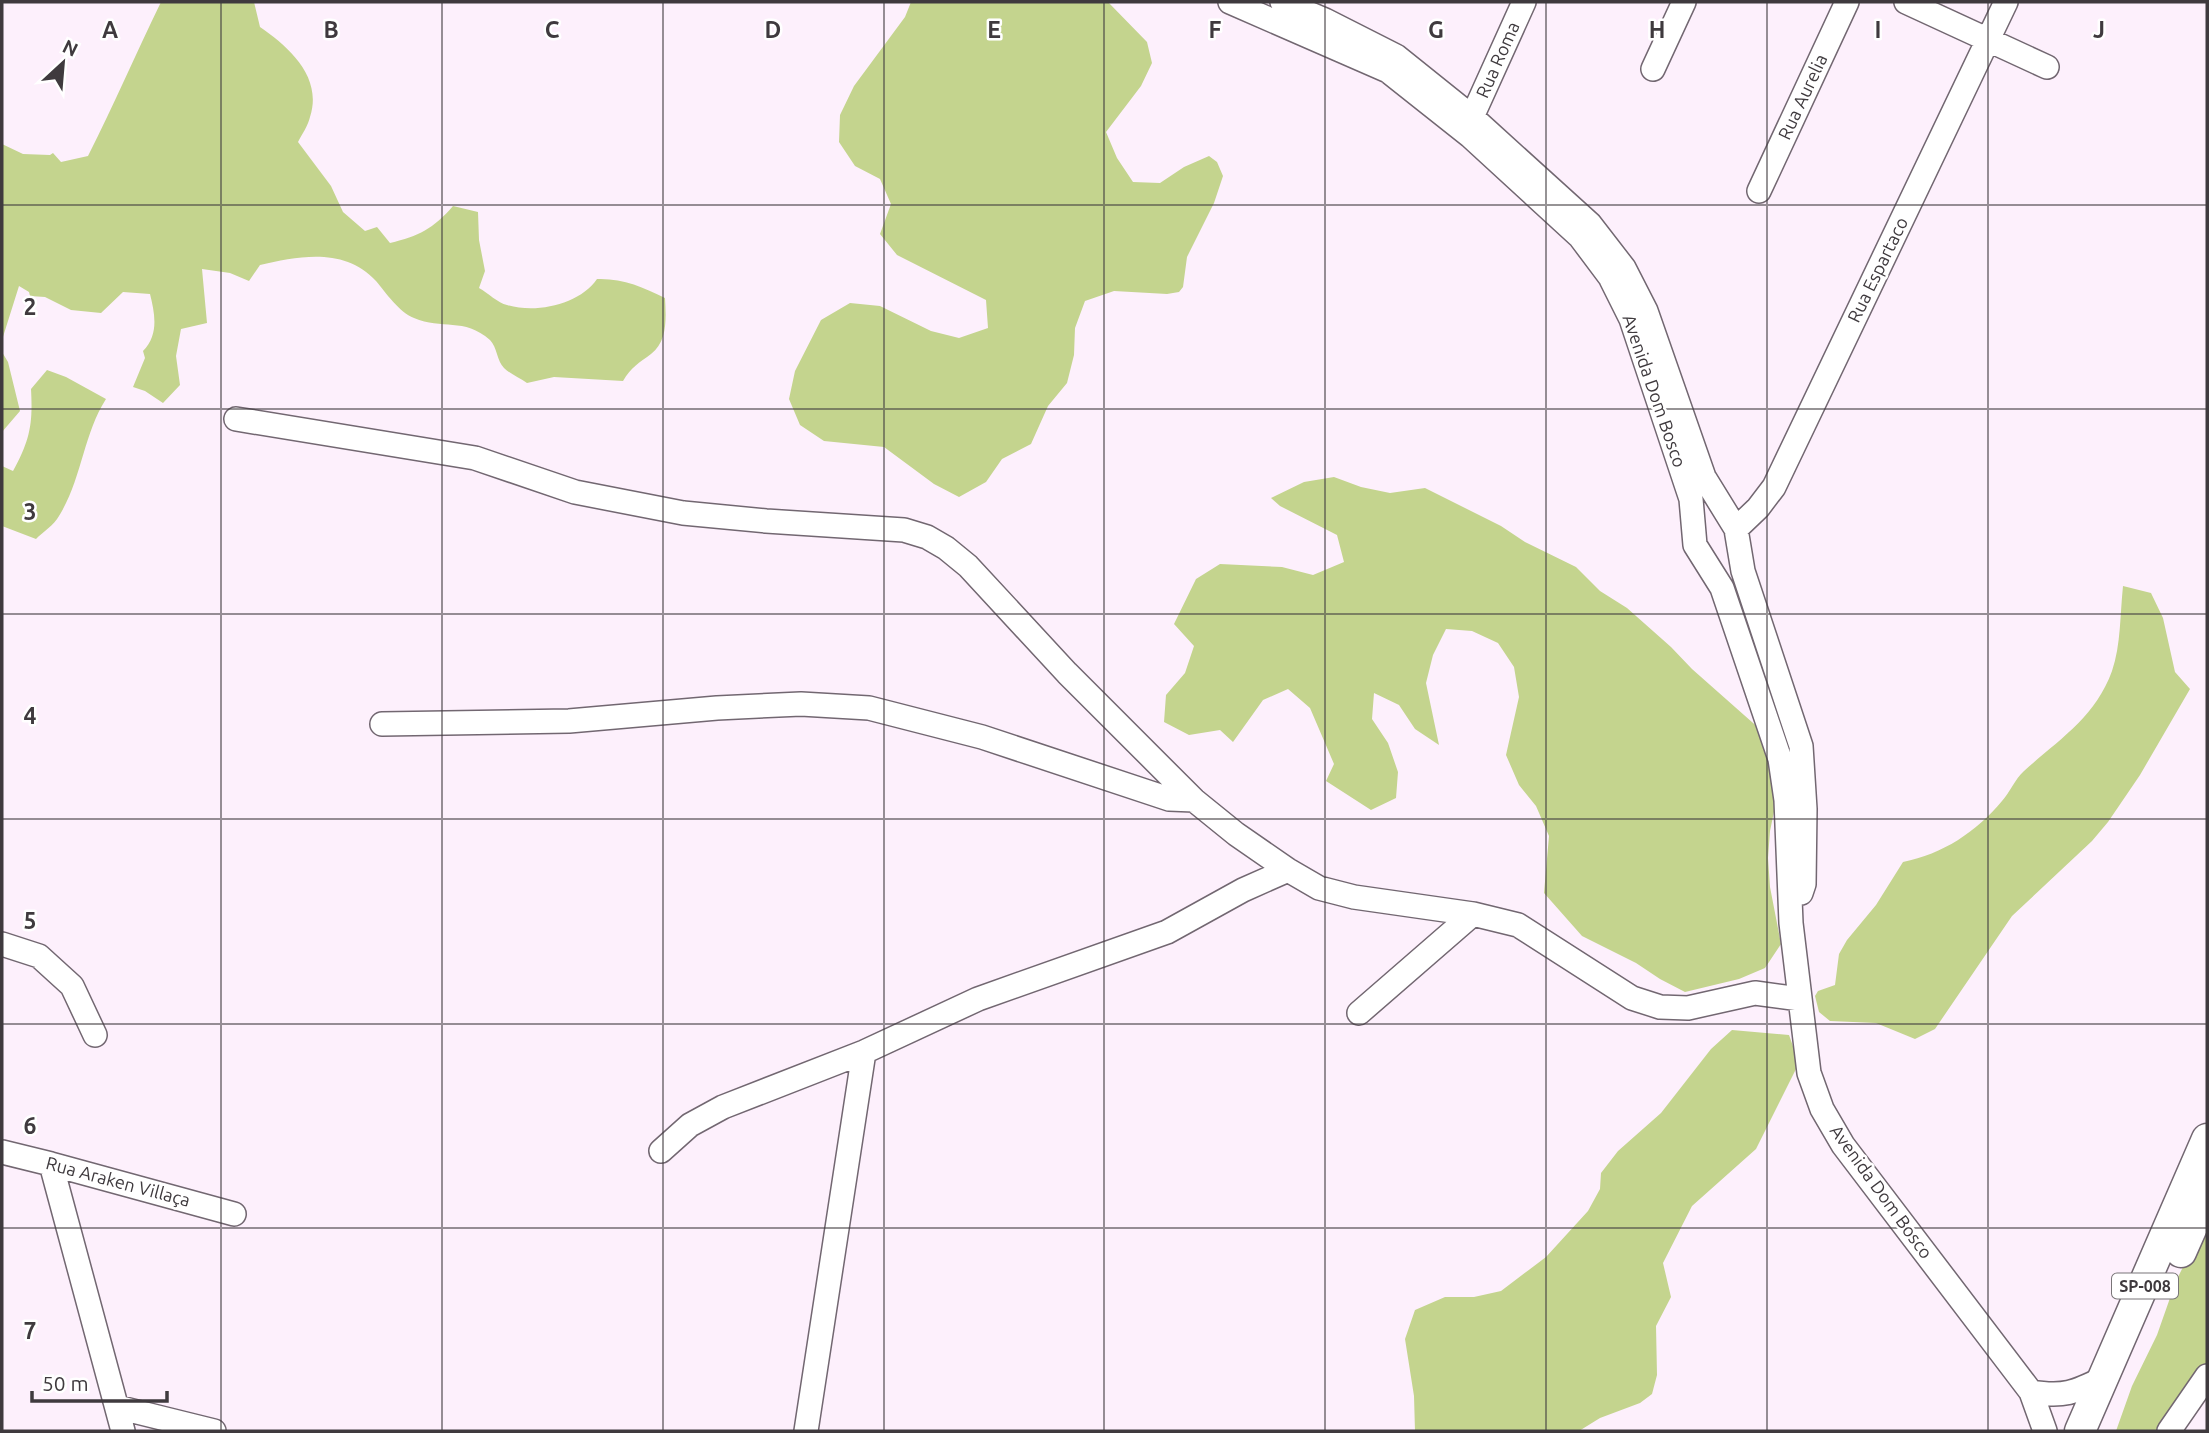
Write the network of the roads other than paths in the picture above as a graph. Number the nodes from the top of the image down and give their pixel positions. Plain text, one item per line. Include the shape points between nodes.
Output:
1 (1230, 2) edge
2 (1282, 2) edge
3 (1524, 2) edge
4 (1685, 2) edge
5 (1847, 2) edge
6 (1906, 2) edge
7 (2006, 2) edge
8 (1988, 40) junction
9 (2047, 67) dead end
10 (1653, 69) dead end
11 (1472, 117) junction
12 (1759, 191) dead end
13 (236, 419) dead end
14 (1736, 530) junction
15 (1695, 545) junction
16 (382, 724) dead end
17 (1194, 800) junction
18 (1288, 870) junction
19 (1474, 914) junction
20 (1791, 923) junction
21 (2, 944) edge
22 (1800, 999) junction
23 (1359, 1013) dead end
24 (94, 1035) dead end
25 (864, 1052) junction
26 (2207, 1139) edge
27 (2, 1152) edge
28 (661, 1152) dead end
29 (51, 1164) junction
30 (2207, 1193) edge
31 (234, 1214) dead end
32 (2207, 1376) edge
33 (2104, 1378) junction
34 (2031, 1391) junction
35 (117, 1407) junction
36 (123, 1431) edge
37 (214, 1431) edge
38 (806, 1431) edge
39 (2045, 1431) edge
40 (2080, 1431) edge
41 (2101, 1431) edge
42 (2169, 1431) edge

1 - 15 street, Avenida Dom Bosco via 1388,71 1470,136 1580,237 1610,277 1631,319 1690,499
2 - 11 street, Avenida Dom Bosco via 1396,56
3 - 11 street, Rua Roma
4 - 10 street
5 - 12 street, Rua Aurelia
6 - 8 street
7 - 8 street, Rua Espartaco
8 - 9 street
8 - 14 street, Rua Espartaco via 1774,487
11 - 14 street, Avenida Dom Bosco via 1590,224 1624,268 1646,311 1704,477
13 - 17 street via 475,458 576,492 683,513 904,530 927,537 968,566
14 - 15 street, Rua Espartaco via 1733,546 1718,559
14 - 20 street, Avenida Dom Bosco via 1743,571 1801,746 1804,884
15 - 20 street, Avenida Dom Bosco via 1722,588 1780,759
16 - 17 street via 569,721 801,704 869,708 982,737 1169,799
17 - 18 street
18 - 19 street via 1319,888 1354,897
18 - 25 street via 1167,932 978,999
19 - 22 street via 1518,925 1632,998 1660,1007 1688,1008 1755,993
19 - 23 street
20 - 22 street, Avenida Dom Bosco
21 - 24 street via 39,956 72,986
22 - 34 street, Avenida Dom Bosco via 1809,1073 1822,1109 1843,1145
25 - 28 street via 723,1107 690,1125
25 - 38 street
26 - 33 main road, SP-008
27 - 29 street, Rua Araken Villaça
29 - 31 street, Rua Araken Villaça
29 - 35 street
30 - 41 main road, SP-008
32 - 42 street
33 - 34 street via 2079,1391 2054,1396
33 - 40 main road, SP-008
34 - 39 street, Avenida Dom Bosco
35 - 36 street
35 - 37 street

